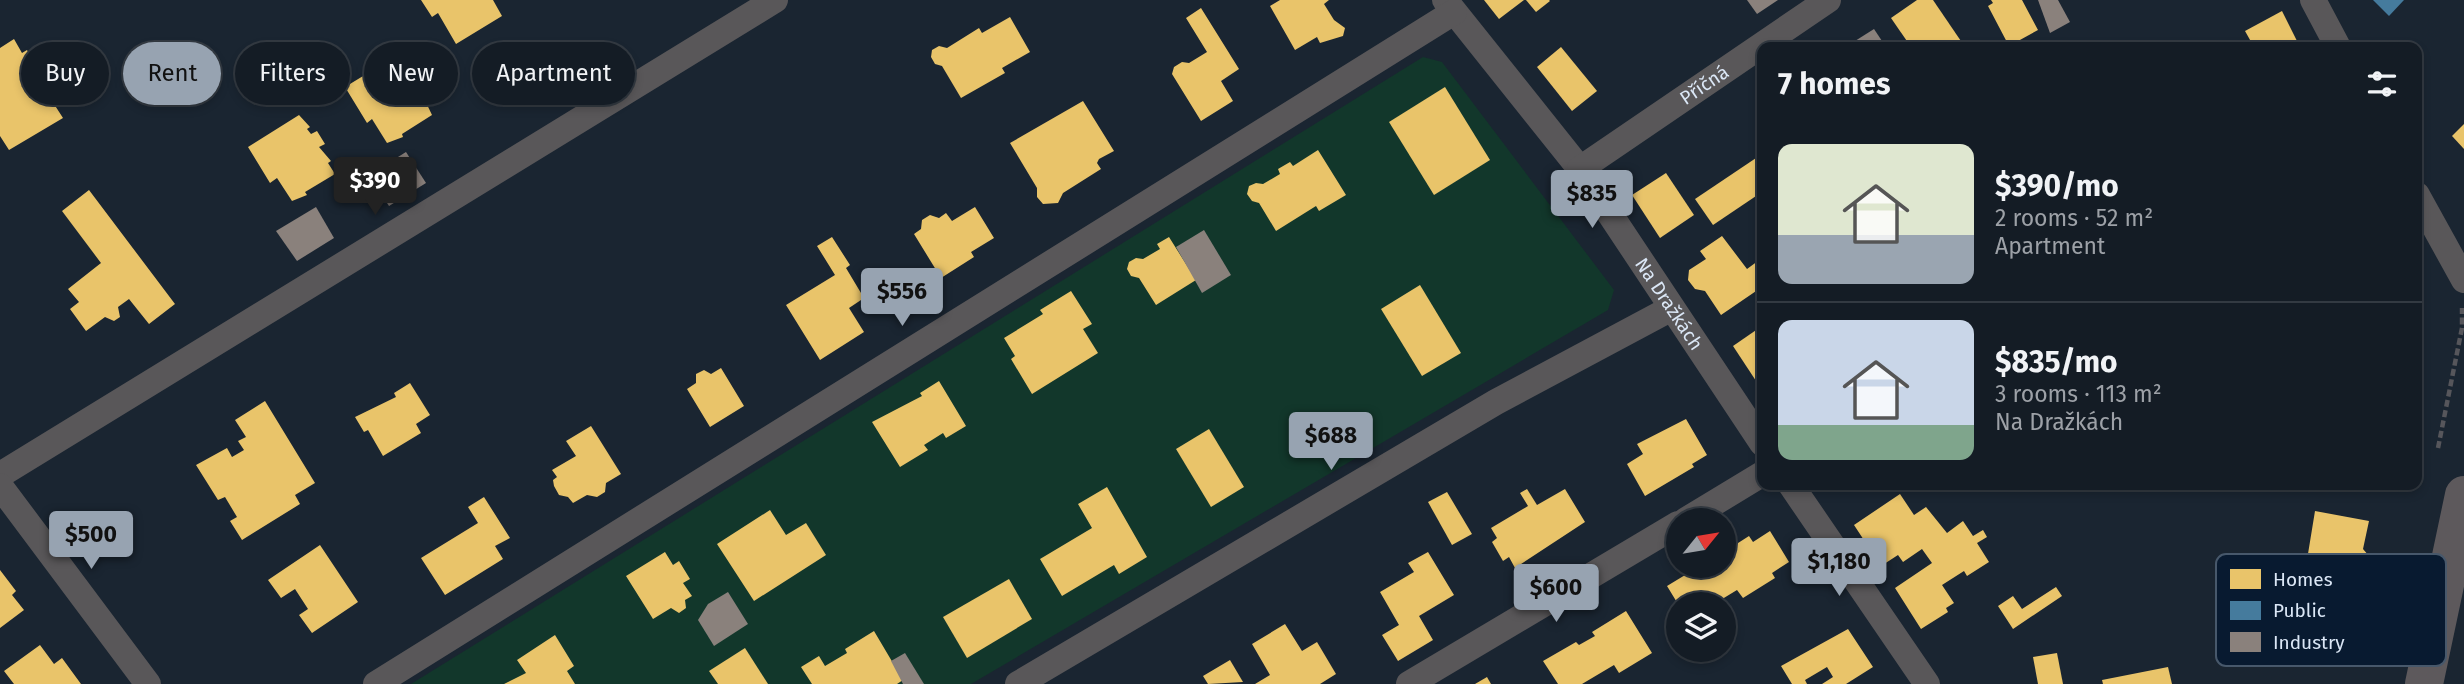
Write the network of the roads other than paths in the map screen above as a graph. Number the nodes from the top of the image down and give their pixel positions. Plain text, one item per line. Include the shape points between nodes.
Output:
1 (775, 0) edge
2 (1828, 0) edge
3 (2313, 0) edge
4 (1450, 6) edge
5 (1766, 42) edge
6 (2335, 42) edge
7 (1757, 48) edge
8 (1580, 169) junction
9 (2422, 204) edge
10 (2463, 279) edge
11 (1670, 309) junction
12 (1757, 436) edge
13 (0, 474) edge
14 (1757, 477) edge
15 (0, 486) edge
16 (1794, 490) edge
17 (2464, 495) edge
18 (1706, 508) edge
19 (1666, 531) edge
20 (2446, 580) edge
21 (2428, 666) edge
22 (148, 684) edge
23 (376, 684) edge
24 (1018, 684) edge
25 (1409, 684) edge
26 (1927, 684) edge
27 (2424, 684) edge

1 - 13 street
2 - 5 street, Příčná
3 - 6 street
4 - 8 street, Na Dražkách
4 - 23 street
7 - 8 street, Příčná
8 - 11 street, Na Dražkách
9 - 10 street
11 - 12 street, Na Dražkách
11 - 24 street via 1496,402
14 - 18 street
15 - 22 street
16 - 26 street
17 - 20 street
19 - 25 street
21 - 27 street

